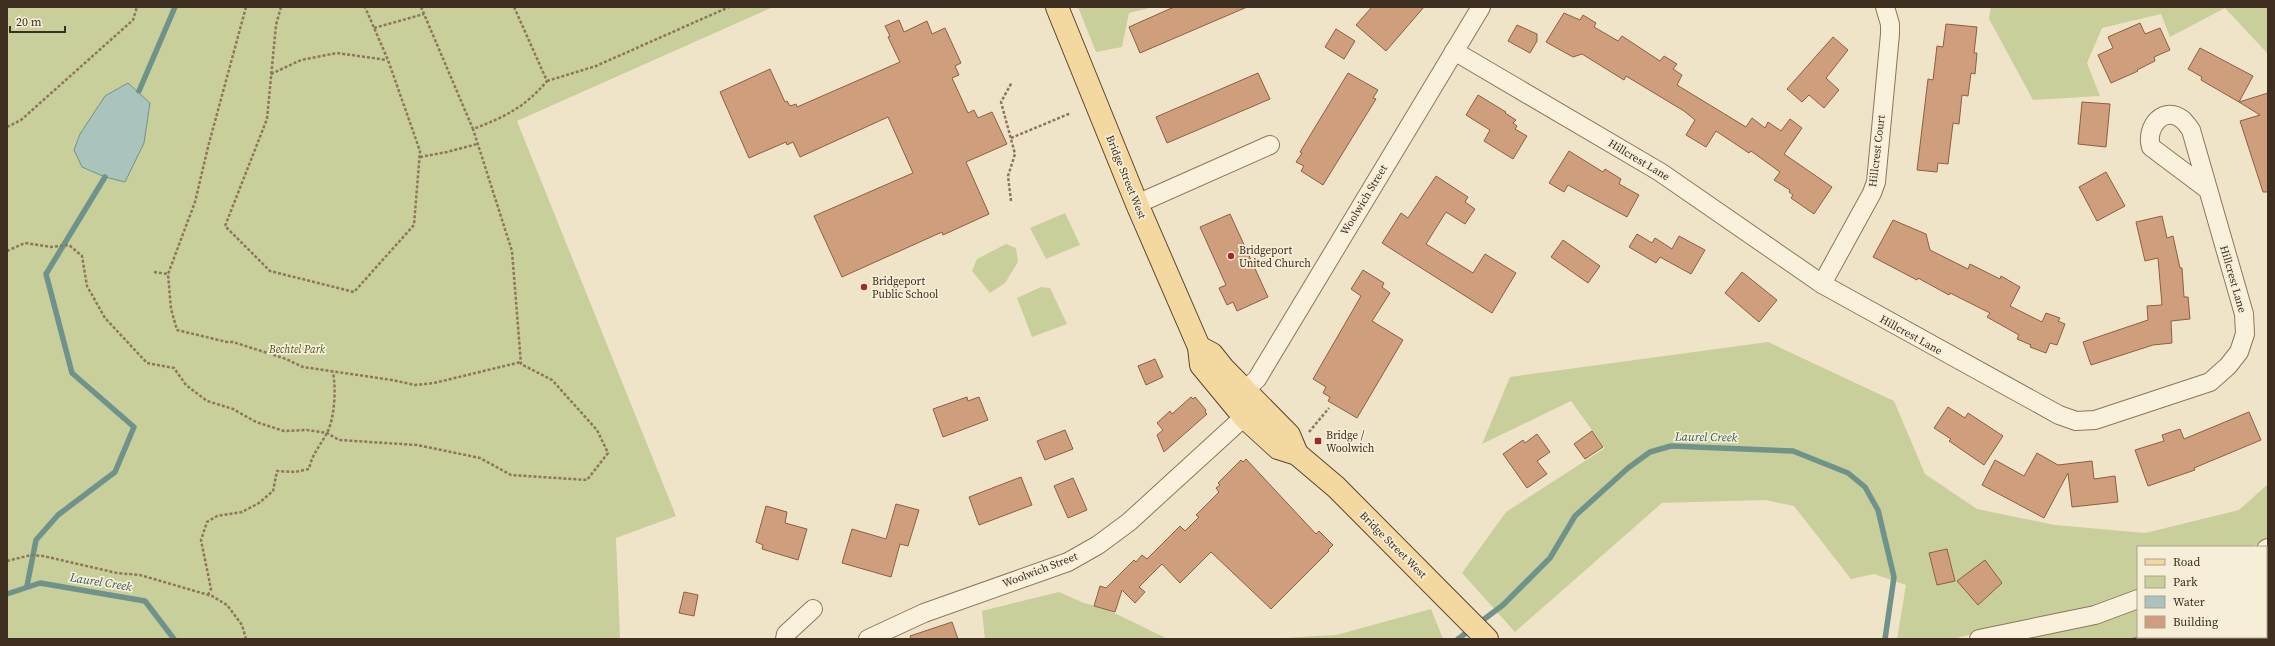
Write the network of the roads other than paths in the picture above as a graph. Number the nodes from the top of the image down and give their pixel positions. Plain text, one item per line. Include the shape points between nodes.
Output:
1 (1057, 7) edge
2 (1481, 7) edge
3 (1885, 7) edge
4 (1454, 51) junction
5 (1270, 145) dead end
6 (2207, 189) dead end
7 (1137, 204) junction
8 (1822, 284) junction
9 (1199, 347) junction
10 (1245, 390) junction
11 (1244, 417) junction
12 (1297, 454) junction
13 (2137, 599) edge
14 (813, 609) dead end
15 (785, 639) edge
16 (868, 639) edge
17 (1487, 639) edge
18 (1979, 639) edge

1 - 7 main road, Bridge Street West
2 - 4 street, Woolwich Street
3 - 8 street, Hillcrest Court via 1890,34 1876,182
4 - 8 street, Hillcrest Lane via 1660,172
4 - 10 street, Woolwich Street via 1257,379
5 - 7 street
6 - 8 street, Hillcrest Lane via 2244,314 2245,334 2239,352 2210,382 2095,420 2076,421 2059,415
7 - 9 main road, Bridge Street West
9 - 10 main road, Bridge Street West via 1212,354
9 - 11 main road, Bridge Street West via 1201,365
10 - 12 main road, Bridge Street West via 1289,435
11 - 12 main road, Bridge Street West via 1278,448
11 - 16 street, Woolwich Street via 1129,522 1098,545 1068,562 924,613
12 - 17 main road, Bridge Street West via 1336,487
13 - 18 street via 2089,616
14 - 15 street via 786,634

